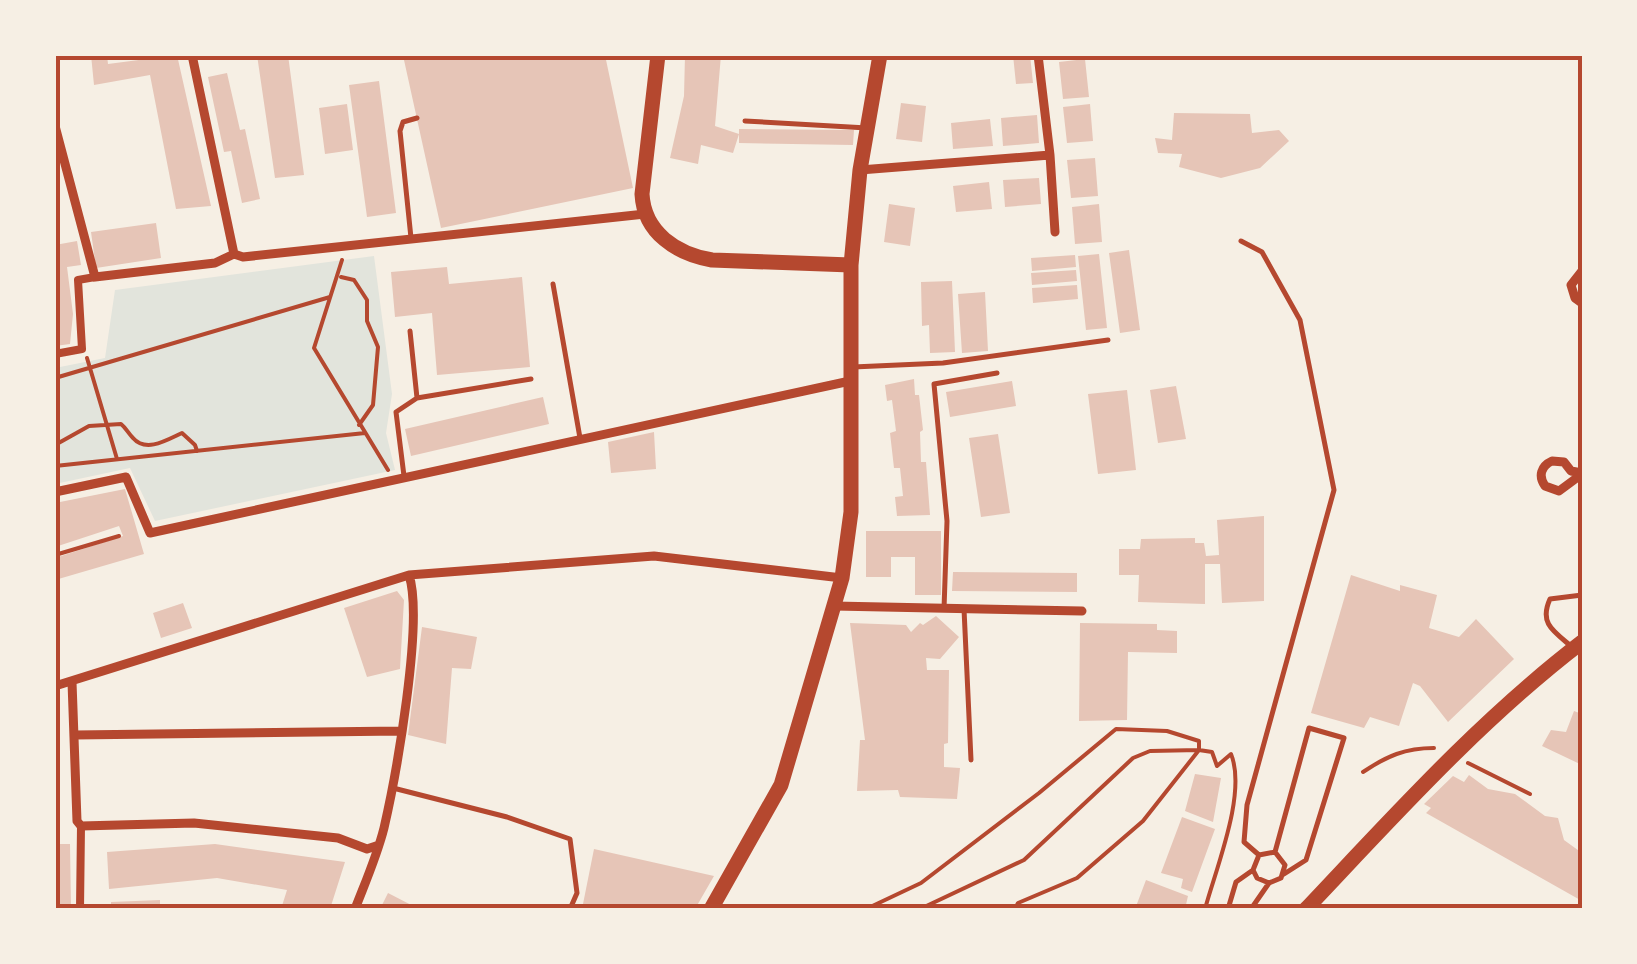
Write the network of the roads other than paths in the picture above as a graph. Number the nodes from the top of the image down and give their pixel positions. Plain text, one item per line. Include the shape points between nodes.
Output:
1 (192, 55) edge
2 (658, 55) edge
3 (880, 55) edge
4 (1038, 55) edge
5 (417, 118) dead end
6 (745, 121) dead end
7 (55, 126) edge
8 (866, 128) junction
9 (1050, 155) junction
10 (860, 170) junction
11 (645, 214) junction
12 (1055, 232) dead end
13 (411, 238) junction
14 (1240, 241) dead end
15 (234, 254) junction
16 (850, 265) junction
17 (1582, 272) edge
18 (95, 277) junction
19 (553, 284) dead end
20 (1582, 304) edge
21 (410, 331) dead end
22 (1108, 340) dead end
23 (55, 354) edge
24 (997, 372) dead end
25 (850, 374) junction
26 (532, 379) dead end
27 (417, 398) junction
28 (580, 438) junction
29 (1582, 474) edge
30 (404, 476) junction
31 (55, 492) edge
32 (409, 574) junction
33 (842, 578) junction
34 (1582, 596) edge
35 (834, 606) junction
36 (944, 608) junction
37 (964, 609) junction
38 (1082, 611) dead end
39 (1578, 646) edge
40 (72, 682) junction
41 (55, 686) edge
42 (400, 732) junction
43 (75, 735) junction
44 (971, 760) dead end
45 (390, 788) junction
46 (81, 826) junction
47 (379, 845) junction
48 (1275, 852) junction
49 (1258, 855) junction
50 (1253, 870) junction
51 (1284, 874) junction
52 (1268, 884) junction
53 (80, 909) edge
54 (354, 909) edge
55 (570, 909) edge
56 (710, 909) edge
57 (1228, 909) edge
58 (1251, 909) edge
59 (1306, 909) edge

1 - 15 street
2 - 11 main road
3 - 8 main road
4 - 9 street
5 - 13 lane via 400,131
6 - 8 lane
7 - 18 street
8 - 10 main road
9 - 10 street
9 - 12 street
10 - 16 main road
11 - 13 street
11 - 16 main road via 667,242 692,256
13 - 15 street
14 - 49 lane via 1262,252 1300,320 1334,490 1247,804 1244,842
15 - 18 street via 215,263
16 - 25 main road
17 - 20 street via 1571,285
18 - 23 street via 78,280 82,350
19 - 28 lane
21 - 27 lane
22 - 25 lane
24 - 36 lane via 934,384 947,522
25 - 28 street
25 - 33 main road via 851,512
26 - 27 lane
27 - 30 lane via 396,412
28 - 30 street
29 - 29 street via 1560,491 1541,477 1552,460
30 - 31 street via 150,533 126,478
32 - 33 street via 654,556
32 - 40 street
32 - 42 street via 416,613
33 - 35 main road
34 - 39 lane via 1550,599 1544,612 1546,624
35 - 36 street
35 - 56 main road via 781,785
36 - 37 street
37 - 38 street
37 - 44 lane
39 - 59 main road via 1449,759
40 - 41 street
40 - 43 street
42 - 43 street
42 - 45 street
43 - 46 street
45 - 47 street
45 - 55 lane via 570,839 577,892
46 - 47 street via 194,823
46 - 53 street
47 - 54 street
48 - 49 lane
48 - 51 lane via 1284,860
48 - 51 lane via 1309,728 1344,738 1306,860
49 - 50 lane
50 - 52 lane
50 - 57 lane via 1236,882
51 - 52 lane
52 - 58 lane

